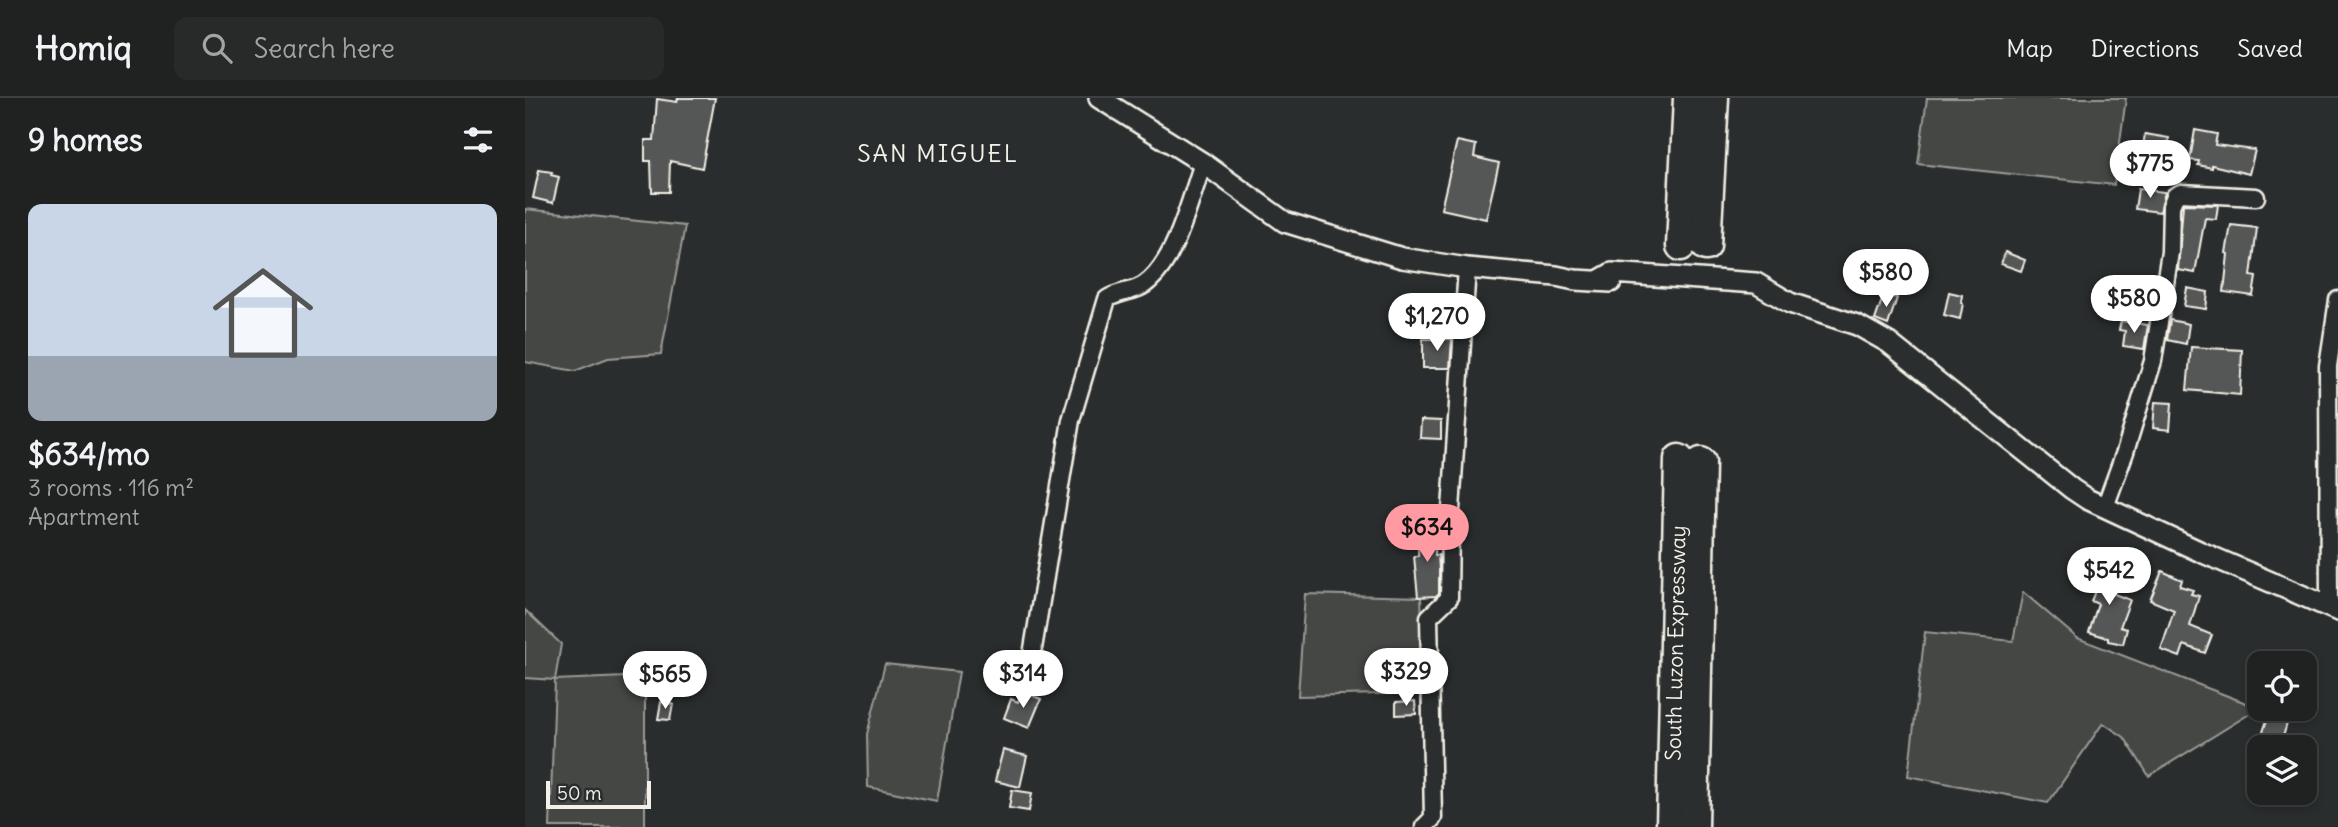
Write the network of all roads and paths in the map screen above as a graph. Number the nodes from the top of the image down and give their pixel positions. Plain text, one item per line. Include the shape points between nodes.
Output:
1 (1099, 98) edge
2 (1688, 98) edge
3 (1714, 98) edge
4 (1203, 163) junction
5 (2256, 197) dead end
6 (1467, 268) junction
7 (1598, 281) junction
8 (1636, 284) dead end
9 (2338, 300) edge
10 (2333, 472) edge
11 (2105, 508) junction
12 (2334, 608) edge
13 (1032, 655) dead end
14 (1425, 827) edge
15 (1671, 827) edge
16 (1694, 827) edge

1 - 4 street
2 - 3 highway via 1694,246
4 - 6 street via 1285,222 1402,258
4 - 13 street via 1170,255 1150,281 1107,299 1072,420
5 - 11 street via 2175,196 2153,361
6 - 7 street
6 - 14 street via 1449,598 1429,617 1433,818
7 - 8 street
7 - 11 street via 1612,273 1756,283 1790,303 1857,325 1889,343 2072,489
9 - 10 street via 2328,366
10 - 12 street
11 - 12 street
15 - 16 highway, South Luzon Expressway via 1690,461

